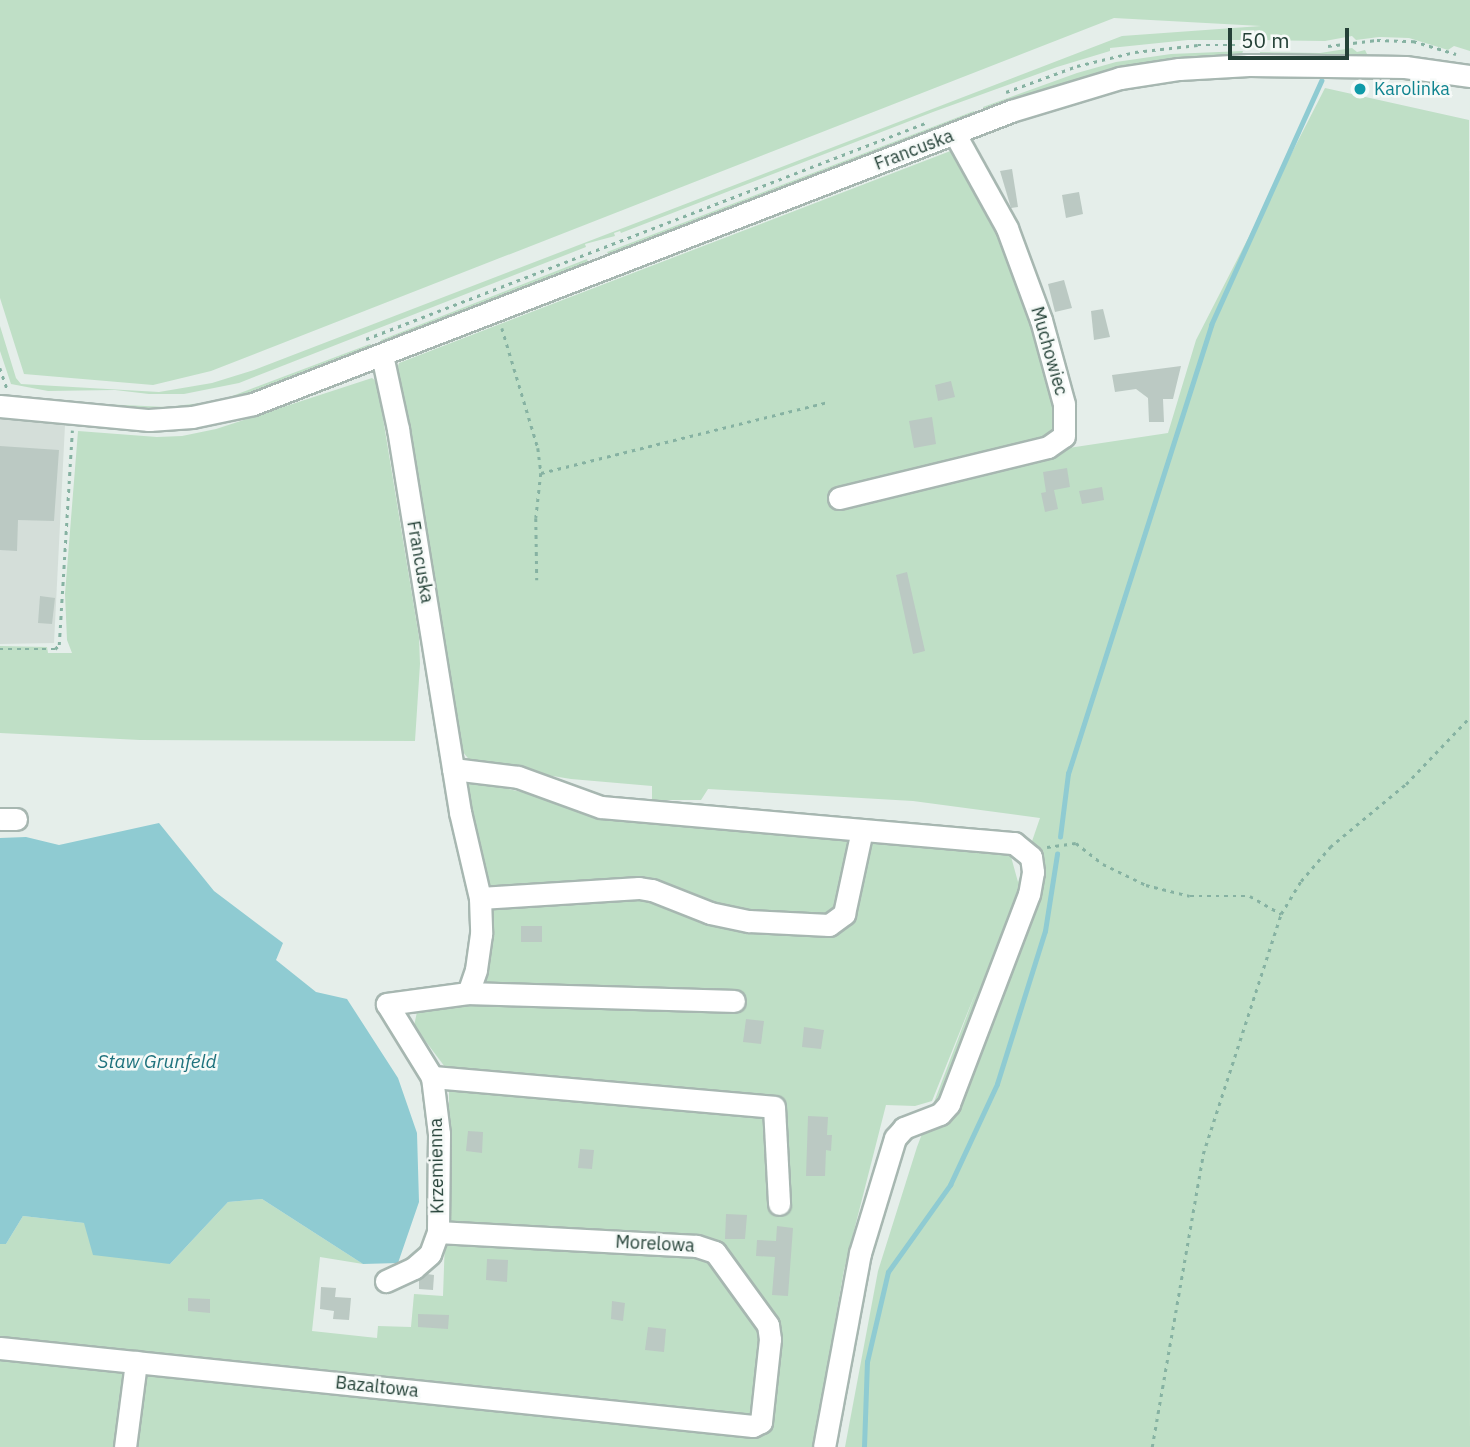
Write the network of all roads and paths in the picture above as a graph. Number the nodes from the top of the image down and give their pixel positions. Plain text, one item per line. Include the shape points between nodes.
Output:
1 (1354, 43) dead end
2 (1450, 52) dead end
3 (1470, 75) edge
4 (955, 134) junction
5 (498, 311) junction
6 (382, 355) junction
7 (827, 402) dead end
8 (0, 406) edge
9 (73, 414) junction
10 (541, 473) junction
11 (839, 498) dead end
12 (537, 580) dead end
13 (0, 649) edge
14 (1470, 717) edge
15 (453, 769) junction
16 (862, 830) junction
17 (1026, 850) junction
18 (480, 898) junction
19 (1281, 914) junction
20 (468, 993) junction
21 (734, 1001) dead end
22 (432, 1077) junction
23 (779, 1204) dead end
24 (438, 1232) junction
25 (386, 1281) dead end
26 (0, 1348) edge
27 (136, 1362) junction
28 (753, 1426) joint
29 (125, 1447) edge
30 (824, 1447) edge
31 (1152, 1447) edge

1 - 2 path via 1413,41
3 - 4 street, Francuska via 1376,66 1179,69 1076,90
4 - 5 street, Francuska
4 - 11 street, Muchowiec via 1007,228 1041,320 1065,404 1064,436 1048,447
5 - 6 street, Francuska
5 - 10 path via 538,448
6 - 9 street, Francuska via 222,412 149,420
6 - 15 street, Francuska
7 - 10 path
8 - 9 street, Francuska
9 - 13 path via 59,645 55,649
10 - 12 path
14 - 19 path via 1406,784 1330,847
15 - 16 street via 518,777 601,807
15 - 18 street, Francuska
16 - 17 street via 1014,844
16 - 18 street via 845,914 829,925 750,921 710,913 639,888
17 - 19 path via 1076,843 1103,864 1146,885 1190,896 1250,896
17 - 30 street via 1033,872 1029,894 949,1104 940,1114 904,1128 895,1138 860,1252
18 - 20 street via 476,970
19 - 31 path via 1203,1154
20 - 21 street
20 - 22 street, Krzemienna via 387,1004
22 - 23 street via 774,1107
22 - 24 street, Krzemienna via 439,1134
24 - 25 street, Krzemienna via 430,1254 414,1268
24 - 28 street, Morelowa via 696,1246 715,1252 768,1325 764,1415
26 - 27 street, Bazaltowa
27 - 28 street, Bazaltowa
27 - 29 street

